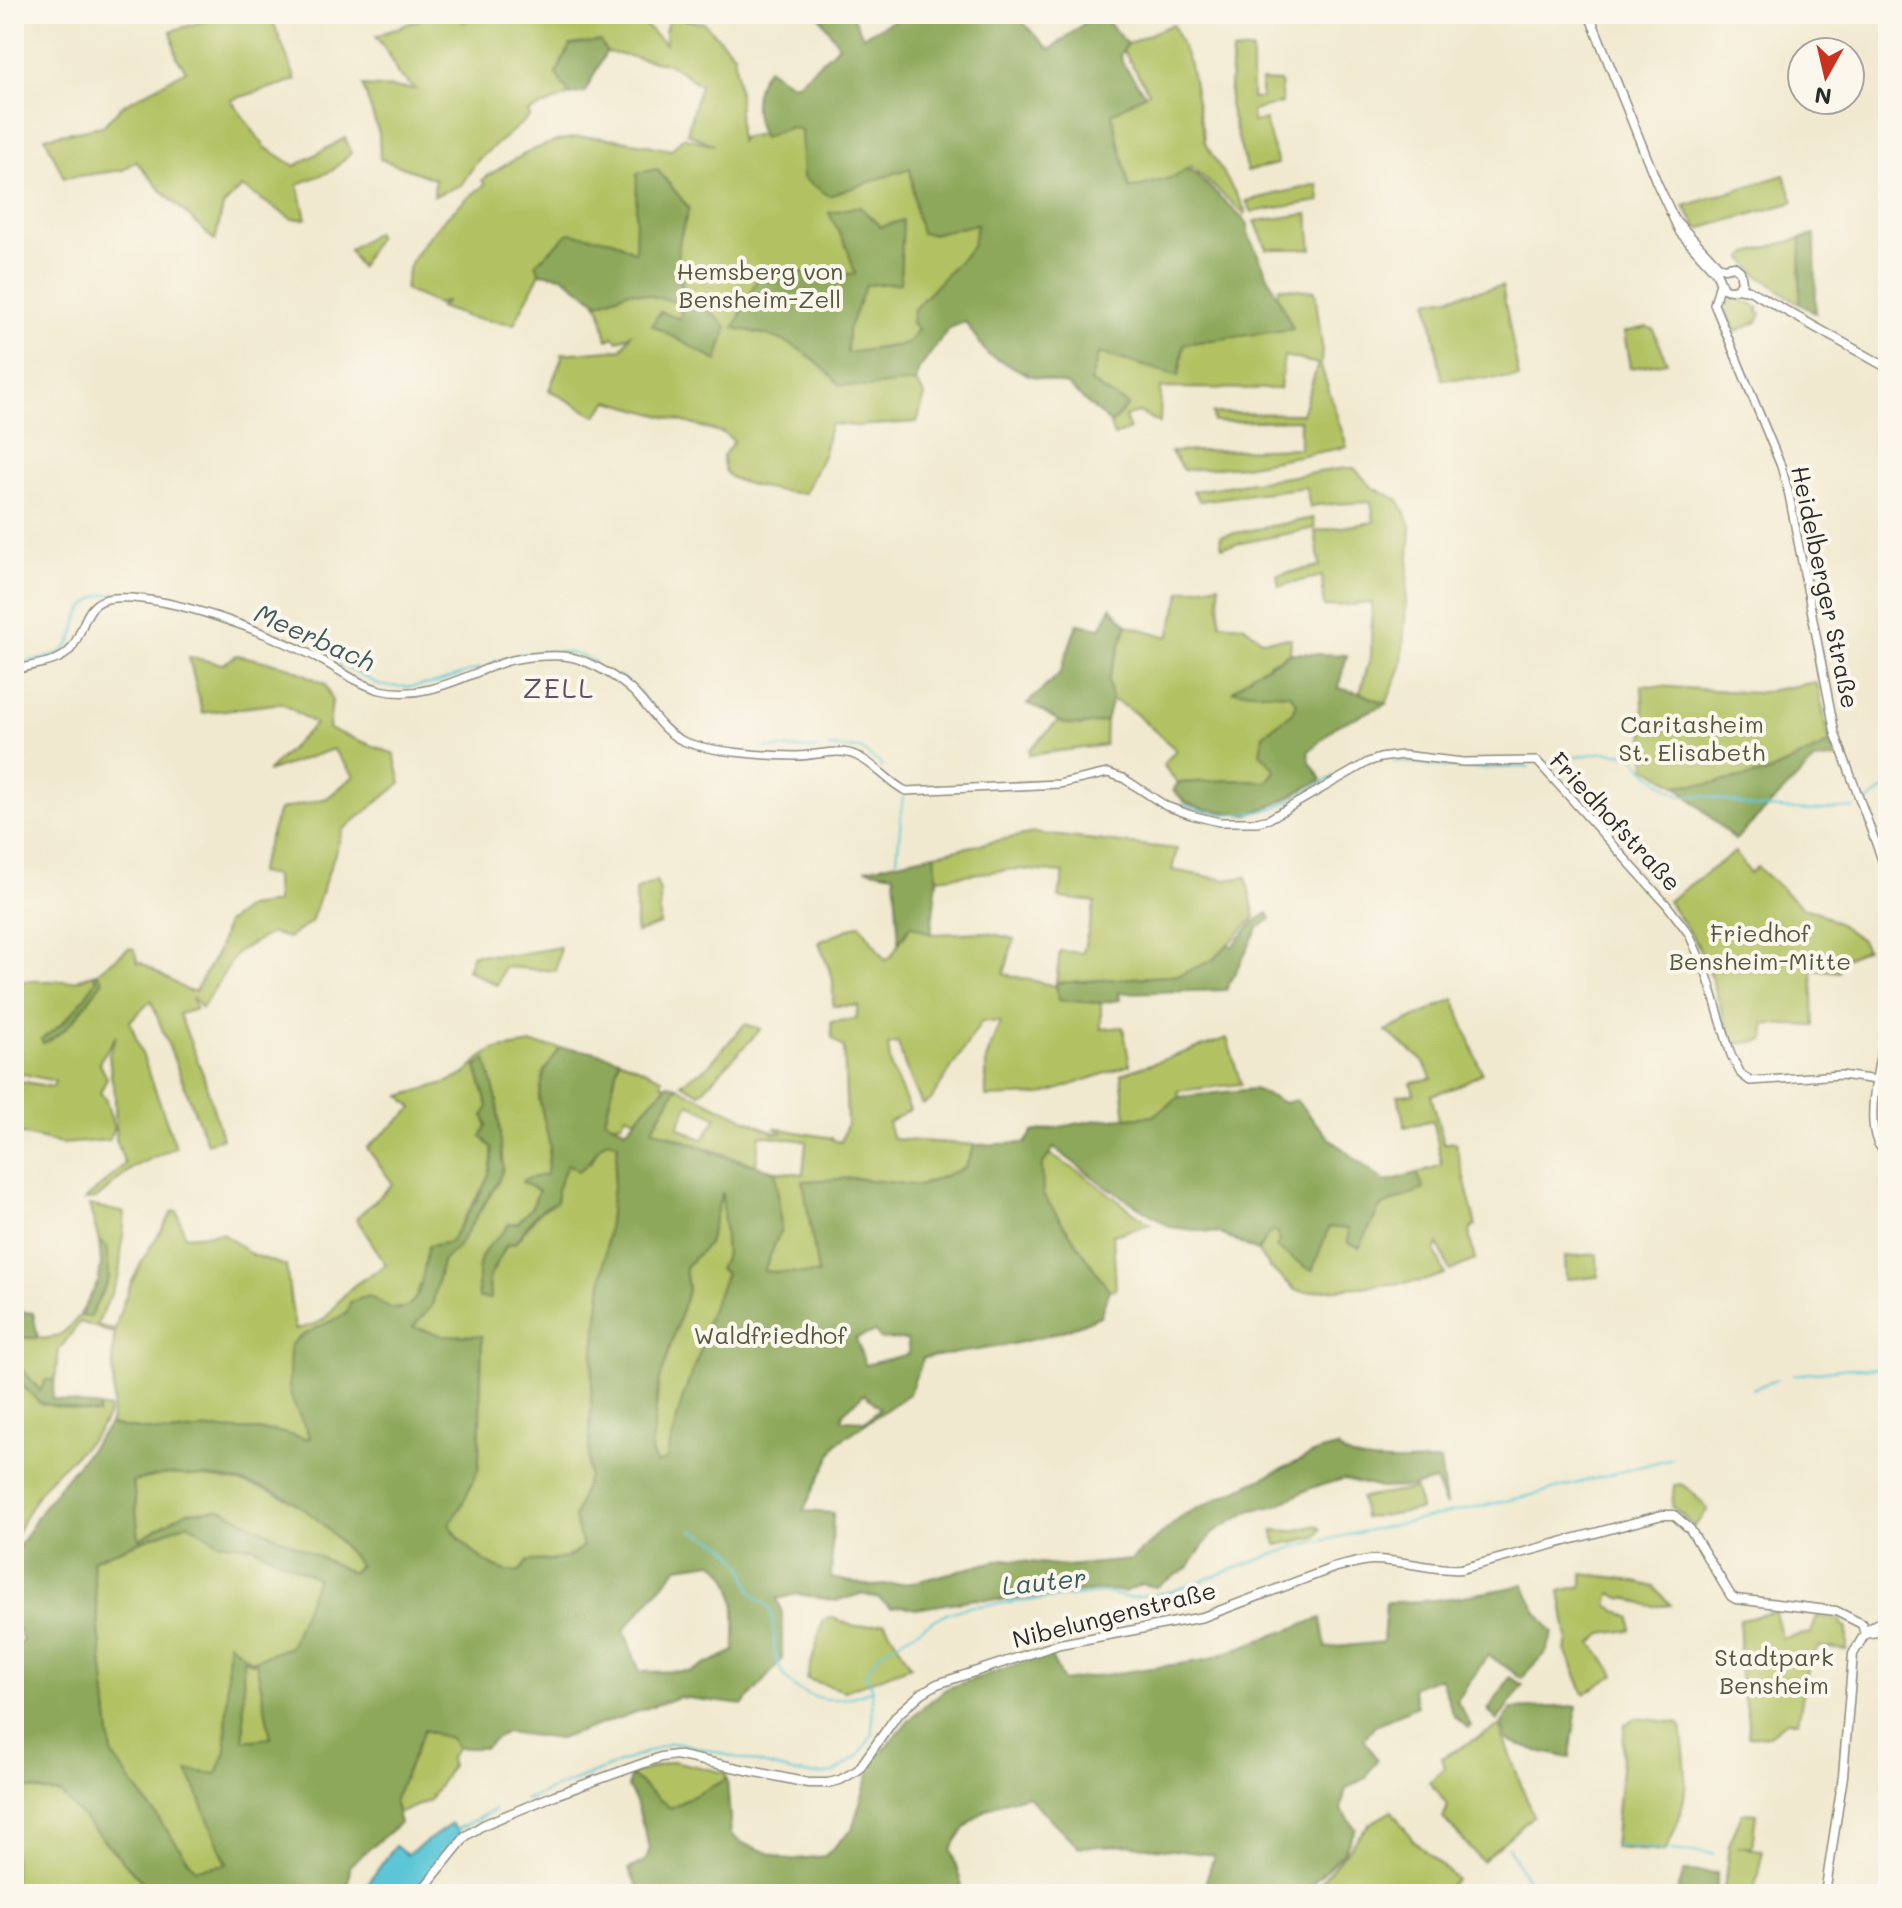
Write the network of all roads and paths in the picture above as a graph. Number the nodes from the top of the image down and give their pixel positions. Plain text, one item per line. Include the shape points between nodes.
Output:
1 (1589, 14) edge
2 (1674, 219) junction
3 (1724, 268) junction
4 (1719, 281) junction
5 (1737, 287) junction
6 (1716, 310) junction
7 (1888, 368) edge
8 (14, 671) edge
9 (1888, 876) edge
10 (1888, 1018) edge
11 (1877, 1080) junction
12 (1888, 1149) edge
13 (1851, 1617) junction
14 (1887, 1624) edge
15 (1865, 1634) junction
16 (419, 1894) edge
17 (1825, 1894) edge

1 - 2 main road
2 - 3 main road
2 - 4 main road
3 - 4 main road
3 - 5 main road via 1737,268 1742,274
4 - 5 main road
4 - 6 street
5 - 6 street via 1721,296
5 - 7 main road
6 - 9 street, Heidelberger Straße via 1781,466 1835,733
8 - 11 street, Friedhofstraße via 68,652 97,603 112,598 143,600 252,631 381,690 449,685 510,661 576,659 628,687 662,728 687,743 753,753 856,755 906,791 1059,784 1108,773 1166,806 1219,822 1276,816 1380,758 1537,761 1689,934 1741,1074 1750,1081 1841,1075
10 - 11 street
11 - 12 street via 1874,1137 1878,1146
13 - 14 main road
13 - 15 main road
13 - 16 main road, Nibelungenstraße via 1826,1609 1736,1599 1690,1529 1674,1515 1461,1569 1354,1563 1203,1617 1060,1644 937,1684 906,1706 867,1760 840,1780 808,1783 668,1755 555,1795 498,1816 470,1833
14 - 15 main road
15 - 17 main road via 1853,1654 1843,1776

